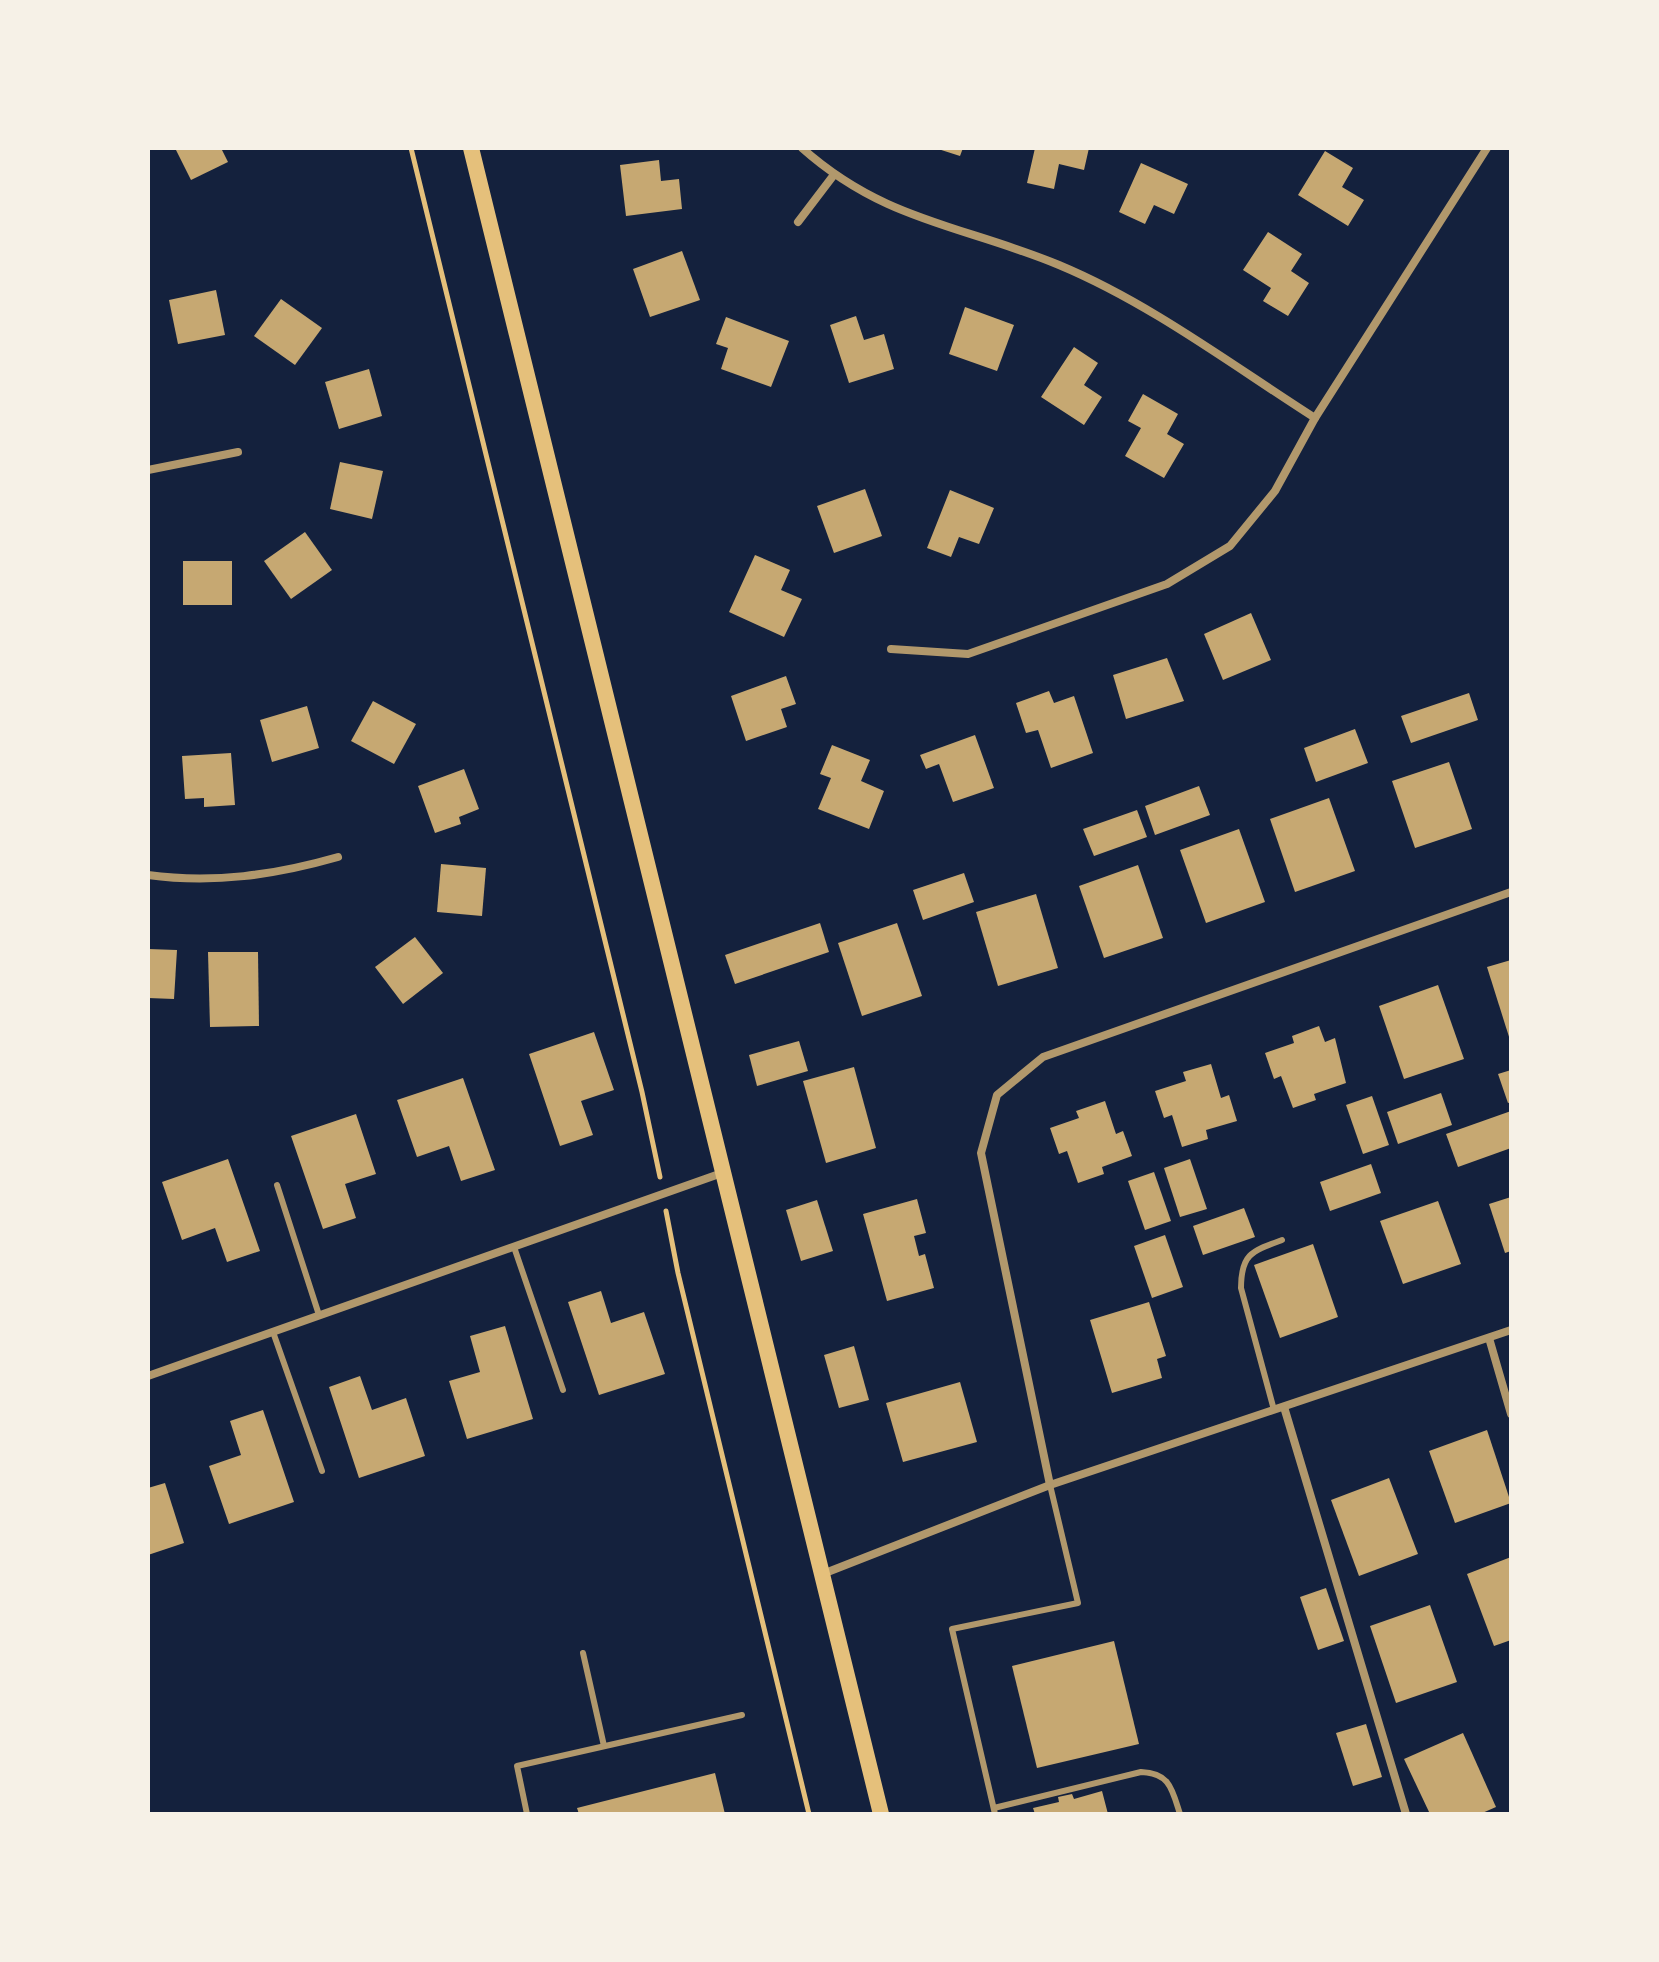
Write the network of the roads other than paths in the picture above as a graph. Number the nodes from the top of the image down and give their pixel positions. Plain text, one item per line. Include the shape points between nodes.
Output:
1 (471, 148) edge
2 (802, 148) edge
3 (1487, 148) edge
4 (833, 176) junction
5 (798, 222) dead end
6 (1315, 418) junction
7 (238, 452) dead end
8 (148, 470) edge
9 (891, 649) dead end
10 (338, 857) dead end
11 (148, 875) edge
12 (1511, 892) edge
13 (722, 1173) junction
14 (277, 1185) dead end
15 (1282, 1240) dead end
16 (514, 1247) junction
17 (319, 1315) junction
18 (1511, 1330) edge
19 (273, 1332) junction
20 (1489, 1338) junction
21 (148, 1376) edge
22 (563, 1390) dead end
23 (1284, 1407) junction
24 (1274, 1410) junction
25 (1511, 1414) edge
26 (322, 1471) dead end
27 (1050, 1485) junction
28 (819, 1575) junction
29 (583, 1653) dead end
30 (742, 1715) dead end
31 (604, 1746) junction
32 (994, 1811) edge
33 (527, 1814) edge
34 (881, 1814) edge
35 (1180, 1814) edge
36 (1406, 1814) edge

1 - 13 main road
2 - 4 street
3 - 6 street
4 - 5 street
4 - 6 street via 900,212 1058,264 1116,292
6 - 9 street via 1275,491 1230,546 1167,584 968,654
7 - 8 street
10 - 11 street via 256,876
12 - 27 street via 1043,1057 997,1095 981,1153
13 - 16 street
13 - 28 main road
14 - 17 lane
15 - 24 lane via 1247,1257 1241,1267 1241,1288
16 - 17 street
16 - 22 lane
17 - 19 street
18 - 20 street
19 - 21 street
19 - 26 lane
20 - 23 street
20 - 25 street
23 - 24 street
23 - 36 street
24 - 27 street
27 - 28 street
27 - 32 lane via 1078,1603 952,1629
28 - 34 main road
29 - 31 lane
30 - 31 lane
31 - 33 lane via 517,1766
32 - 35 lane via 1141,1772 1158,1773 1170,1782

